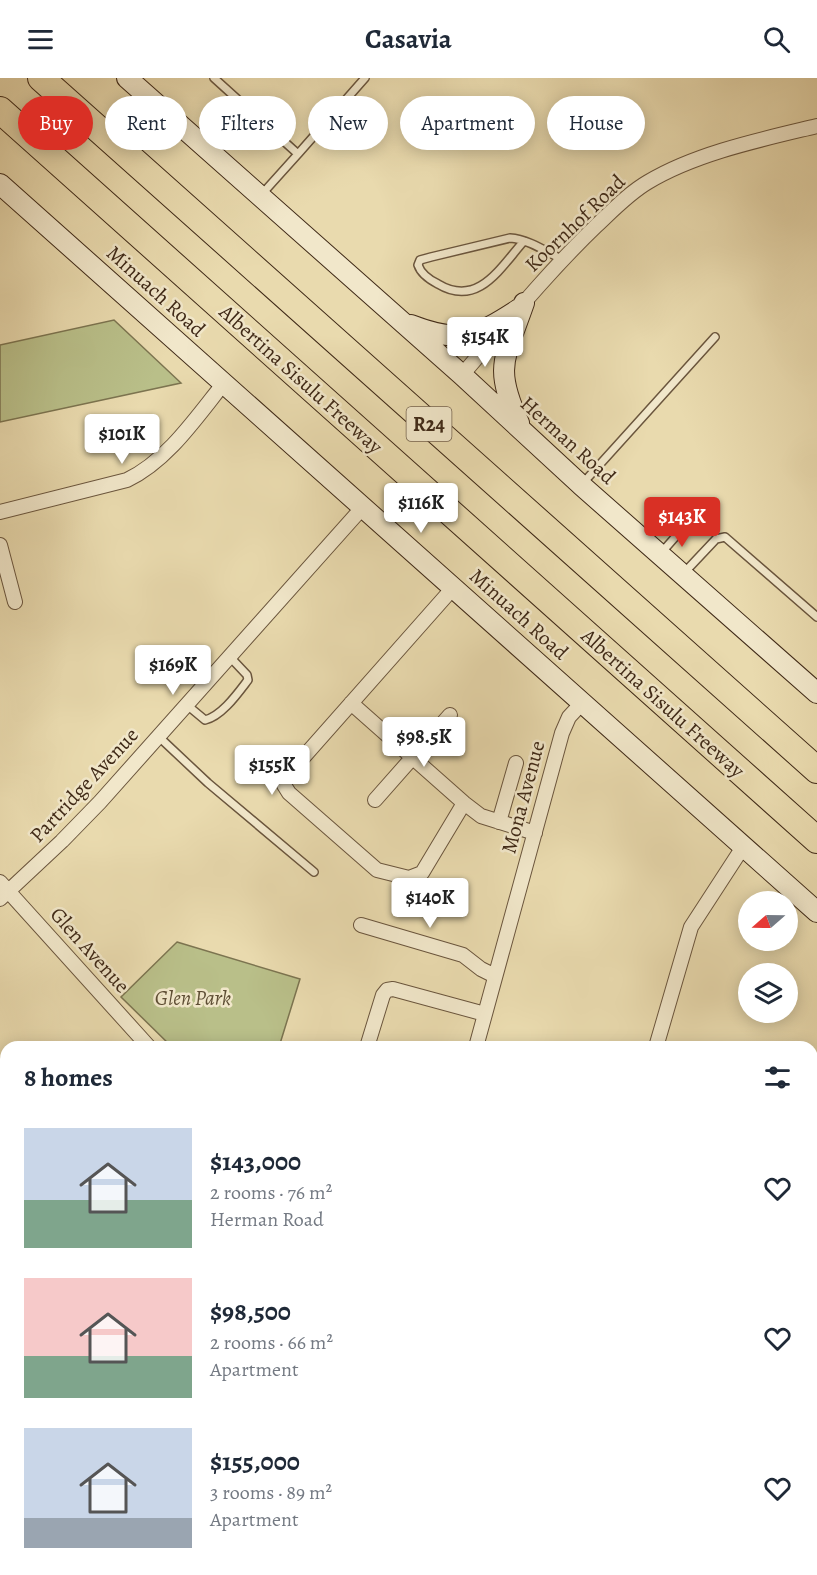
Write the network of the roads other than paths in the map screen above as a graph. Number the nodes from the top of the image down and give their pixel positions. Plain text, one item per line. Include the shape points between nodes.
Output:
1 (41, 78) edge
2 (128, 78) edge
3 (214, 78) edge
4 (365, 78) edge
5 (0, 110) edge
6 (817, 126) edge
7 (298, 154) junction
8 (1, 186) edge
9 (260, 196) junction
10 (524, 241) junction
11 (563, 260) junction
12 (521, 306) junction
13 (400, 321) junction
14 (715, 337) dead end
15 (462, 375) junction
16 (224, 383) junction
17 (523, 431) junction
18 (581, 485) junction
19 (700, 503) dead end
20 (363, 507) junction
21 (0, 512) edge
22 (0, 545) edge
23 (660, 554) junction
24 (683, 574) junction
25 (453, 588) junction
26 (15, 602) dead end
27 (817, 617) edge
28 (230, 657) junction
29 (817, 693) edge
30 (351, 703) junction
31 (582, 703) junction
32 (187, 705) junction
33 (450, 715) dead end
34 (158, 736) junction
35 (412, 758) junction
36 (516, 763) dead end
37 (817, 770) edge
38 (375, 800) dead end
39 (464, 803) junction
40 (499, 822) junction
41 (534, 833) junction
42 (817, 840) edge
43 (743, 847) junction
44 (314, 872) dead end
45 (3, 891) edge
46 (817, 912) edge
47 (361, 925) dead end
48 (495, 976) junction
49 (485, 1014) junction
50 (143, 1041) edge
51 (369, 1041) edge
52 (478, 1041) edge
53 (658, 1041) edge

1 - 37 highway, R24
2 - 9 main road, Herman Road
3 - 7 lane
4 - 7 lane
5 - 42 highway, Albertina Sisulu Freeway / R24
6 - 11 street, Koornhof Road via 716,153 668,171 628,196
7 - 9 lane
8 - 16 main road, Minuach Road
9 - 13 main road, Herman Road
10 - 10 lane via 504,238 420,260 418,265 421,272 442,287 471,291 488,282
10 - 11 lane
11 - 12 street, Koornhof Road
12 - 13 main road via 486,328 460,336 436,334
12 - 15 street, Koornhof Road
12 - 17 main road via 503,371 507,393
13 - 15 main road, Herman Road
14 - 18 lane
15 - 17 main road, Herman Road
16 - 20 main road, Minuach Road
16 - 21 street via 154,462 134,476
17 - 18 main road, Herman Road
18 - 23 main road, Herman Road
19 - 23 lane
20 - 25 main road, Minuach Road
20 - 28 street, Partridge Avenue
22 - 26 street
23 - 24 main road, Herman Road
24 - 27 lane via 718,537 728,538
24 - 29 main road, Herman Road
25 - 30 street
25 - 31 main road, Minuach Road
28 - 32 street, Partridge Avenue
28 - 32 lane via 248,680 221,711 206,720
30 - 35 street
30 - 39 street via 285,778 289,793 380,872 409,878 419,875
31 - 41 street, Mona Avenue via 568,717 562,733
31 - 43 main road, Minuach Road
32 - 34 street, Partridge Avenue
33 - 35 street
34 - 44 lane
34 - 45 street, Partridge Avenue via 62,841
35 - 38 street
35 - 39 street
36 - 40 street
39 - 40 street via 481,816
40 - 41 street
41 - 48 street, Mona Avenue
43 - 46 main road, Minuach Road
43 - 53 street via 691,927
45 - 50 street, Glen Avenue
47 - 48 street via 463,955
48 - 49 street, Mona Avenue
49 - 51 street via 387,990
49 - 52 street, Mona Avenue

